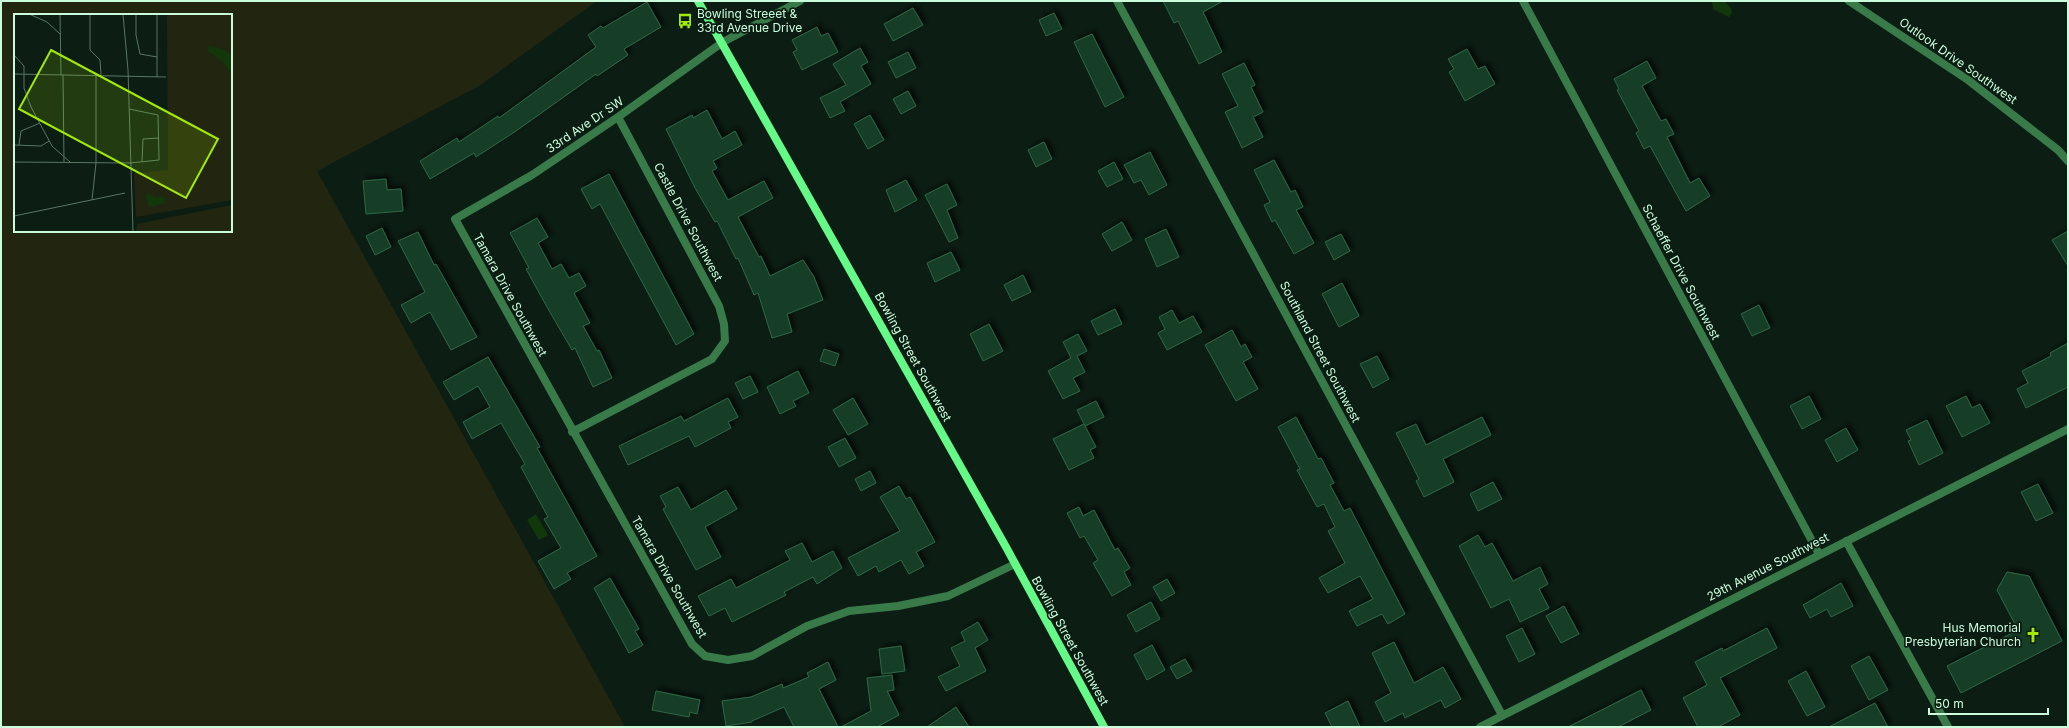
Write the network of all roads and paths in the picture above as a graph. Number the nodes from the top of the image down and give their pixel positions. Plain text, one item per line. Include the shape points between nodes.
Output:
1 (698, 1) edge
2 (800, 1) edge
3 (1117, 1) edge
4 (1523, 1) edge
5 (1849, 1) edge
6 (723, 42) junction
7 (618, 117) junction
8 (2068, 161) edge
9 (455, 219) joint
10 (2068, 429) edge
11 (572, 432) junction
12 (1846, 541) junction
13 (1819, 554) junction
14 (1015, 564) junction
15 (1502, 715) junction
16 (1104, 727) edge
17 (1480, 727) edge
18 (1948, 727) edge

1 - 6 main road, Bowling Street Southwest
2 - 6 street, 33rd Ave Dr SW
3 - 15 street, Southland Street Southwest
4 - 13 street, Schaeffer Drive Southwest
5 - 8 street, Outlook Drive Southwest via 1968,80 2058,150
6 - 7 street, 33rd Ave Dr SW
6 - 14 main road, Bowling Street Southwest
7 - 9 street, 33rd Ave Dr SW via 532,175
7 - 11 street, Castle Drive Southwest via 719,306 725,341 712,359
9 - 11 street, Tamara Drive Southwest
10 - 12 street, 29th Avenue Southwest
11 - 14 street, Tamara Drive Southwest via 692,644 705,656 728,660 752,656 806,626 849,611 898,606 948,596
12 - 13 street, 29th Avenue Southwest
12 - 18 street
13 - 15 street, 29th Avenue Southwest
14 - 16 main road, Bowling Street Southwest
15 - 17 street, 29th Avenue Southwest

